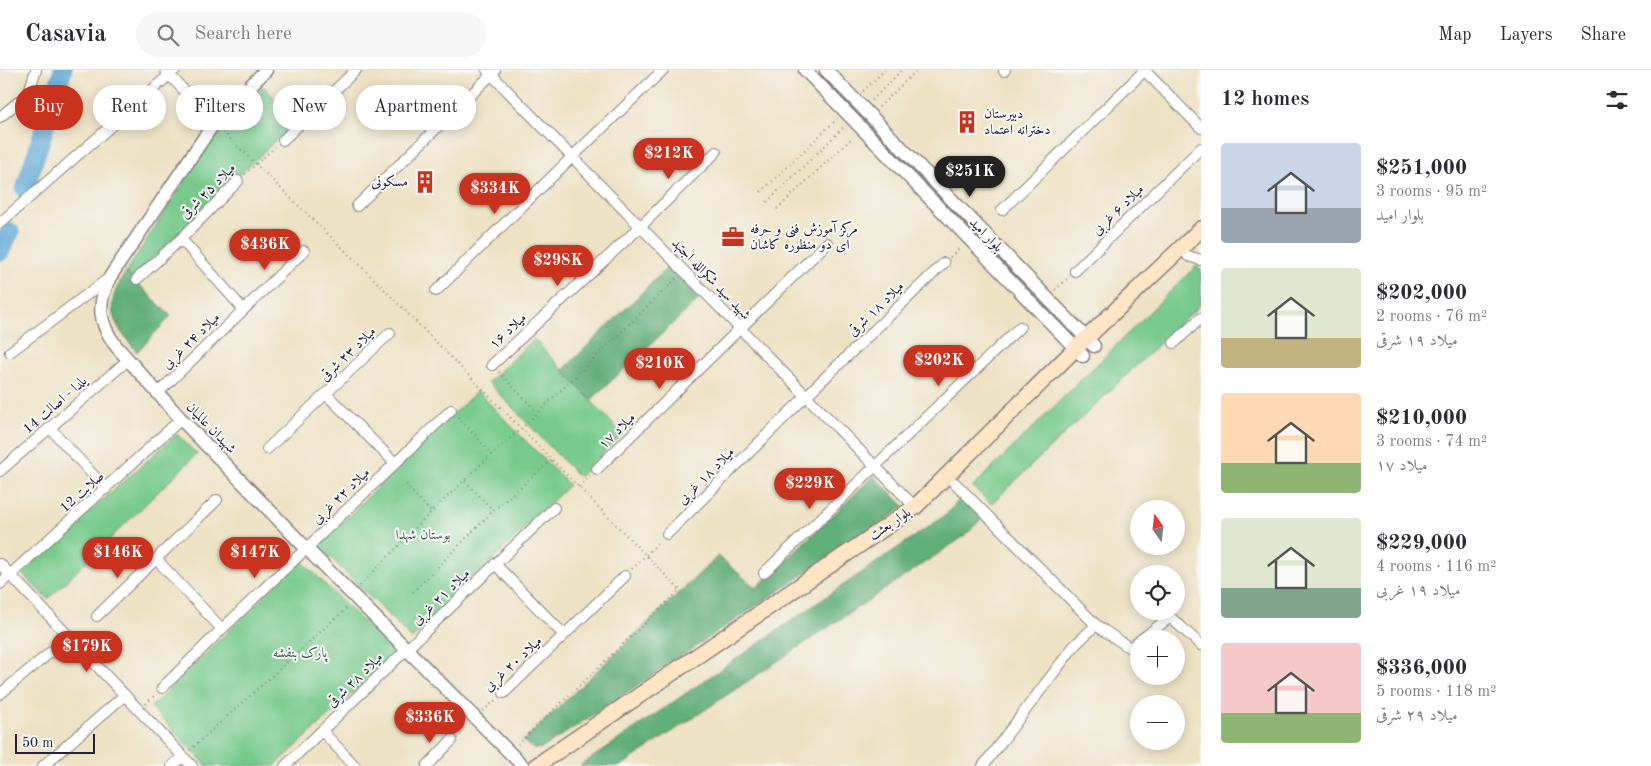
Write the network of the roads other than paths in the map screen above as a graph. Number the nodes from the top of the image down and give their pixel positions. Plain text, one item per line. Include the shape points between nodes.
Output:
1 (36, 70) edge
2 (266, 70) edge
3 (356, 70) edge
4 (664, 70) edge
5 (805, 70) edge
6 (826, 70) edge
7 (1144, 70) edge
8 (491, 71) edge
9 (170, 72) edge
10 (31, 85) edge
11 (181, 85) edge
12 (252, 85) edge
13 (843, 87) junction
14 (832, 98) junction
15 (15, 105) edge
16 (0, 117) edge
17 (1201, 128) edge
18 (213, 130) edge
19 (886, 131) junction
20 (283, 140) road end
21 (876, 142) junction
22 (1201, 148) edge
23 (716, 152) dead end
24 (572, 157) junction
25 (238, 181) road end
26 (357, 206) dead end
27 (1002, 210) dead end
28 (0, 223) edge
29 (641, 226) junction
30 (1201, 229) edge
31 (181, 239) junction
32 (827, 243) dead end
33 (1201, 244) edge
34 (304, 251) dead end
35 (1195, 258) edge
36 (944, 263) road end
37 (1075, 271) road end
38 (110, 277) junction
39 (137, 280) dead end
40 (436, 291) dead end
41 (243, 310) junction
42 (1201, 318) edge
43 (1020, 326) dead end
44 (741, 328) junction
45 (390, 333) dead end
46 (1174, 343) dead end
47 (1085, 347) junction
48 (10, 352) dead end
49 (128, 360) junction
50 (492, 365) road end
51 (158, 393) junction
52 (326, 394) junction
53 (806, 396) junction
54 (451, 410) road end
55 (181, 418) junction
56 (50, 428) junction
57 (267, 449) dead end
58 (395, 462) junction
59 (874, 465) junction
60 (597, 469) road end
61 (0, 471) edge
62 (954, 483) junction
63 (106, 489) junction
64 (217, 500) dead end
65 (915, 507) junction
66 (554, 508) dead end
67 (667, 534) road end
68 (306, 548) junction
69 (156, 559) junction
70 (0, 564) edge
71 (495, 564) junction
72 (764, 573) dead end
73 (11, 575) junction
74 (625, 576) road end
75 (0, 584) edge
76 (97, 616) dead end
77 (1096, 625) junction
78 (222, 628) junction
79 (1154, 630) edge
80 (1184, 630) edge
81 (1185, 631) edge
82 (564, 635) junction
83 (70, 636) junction
84 (1201, 645) edge
85 (1130, 648) edge
86 (407, 650) junction
87 (162, 688) road end
88 (504, 693) road end
89 (0, 694) edge
90 (125, 695) junction
91 (322, 731) junction
92 (452, 740) dead end
93 (183, 756) junction
94 (43, 766) edge
95 (172, 766) edge
96 (192, 766) edge
97 (285, 766) edge
98 (355, 766) edge
99 (426, 766) edge
100 (523, 766) edge
101 (536, 766) edge
102 (555, 766) edge
103 (983, 766) edge

1 - 10 street
2 - 12 street, شهیدان عالمیان
3 - 20 street
4 - 24 street
5 - 14 street, بلوار امید
6 - 13 street, بلوار امید
7 - 17 street
7 - 27 street
8 - 24 street, شهید سید شکرالله اجتهد
8 - 26 street
9 - 11 street
9 - 28 street
13 - 14 street
13 - 19 street, بلوار امید
14 - 21 street, بلوار امید
15 - 16 street
18 - 38 street, شهیدان عالمیان
19 - 21 street
19 - 47 street, بلوار امید
21 - 47 street, بلوار امید
22 - 37 street, میلاد ۶ غربی
23 - 29 street, میلاد ۱۶
24 - 29 street, شهید سید شکرالله اجتهد
24 - 40 street
25 - 31 street, میلاد ۲۵ شرقی
29 - 44 street, شهید سید شکرالله اجتهد
29 - 50 street, میلاد ۱۶
30 - 47 main road, بلوار بعثت
31 - 39 street, میلاد ۲۵ شرقی
31 - 41 street
32 - 44 street, میلاد ۱۷
33 - 35 main road, بلوار بعثت
34 - 41 street, میلاد ۲۴ غربی
35 - 47 main road, بلوار بعثت
36 - 53 street, میلاد ۱۸ شرقی
38 - 48 street
38 - 49 street, شهیدان عالمیان via 101,315 108,335
41 - 51 street, میلاد ۲۴ غربی
42 - 46 street
43 - 59 street
44 - 53 street, شهید سید شکرالله اجتهد
44 - 60 street, میلاد ۱۷
45 - 52 street, میلاد ۲۳ شرقی
47 - 62 main road, بلوار بعثت
47 - 65 main road, بلوار بعثت
49 - 51 street, شهیدان عالمیان
49 - 56 street, یلدا - اصالت 14
51 - 55 street, شهیدان عالمیان
52 - 57 street, میلاد ۲۳ شرقی
52 - 58 street
53 - 59 street, شهید سید شکرالله اجتهد
53 - 67 street, میلاد ۱۸ غربی
54 - 58 street, میلاد ۲۲ غربی
55 - 63 street, صلابت 12
55 - 68 street, شهیدان عالمیان
56 - 61 street, یلدا - اصالت 14
56 - 63 street
58 - 68 street, میلاد ۲۲ غربی
59 - 65 street, شهید سید شکرالله اجتهد
59 - 72 street
62 - 77 street
62 - 102 main road, بلوار بعثت via 923,514
63 - 73 street, صلابت 12
64 - 69 street
65 - 101 main road, بلوار بعثت
66 - 71 street, میلاد ۲۱ غربی
68 - 78 street, میلاد ۲۲ غربی
68 - 86 street, شهیدان عالمیان
69 - 76 street
69 - 78 street
70 - 73 street
71 - 82 street
71 - 86 street, میلاد ۲۱ غربی
73 - 75 street, صلابت 12
73 - 83 street
74 - 82 street, میلاد ۲۰ غربی
77 - 85 street
77 - 103 street via 1074,646
78 - 87 street, میلاد ۲۲ غربی
79 - 80 street via 1170,618
81 - 84 street
82 - 88 street, میلاد ۲۰ غربی
83 - 89 street
83 - 90 street
86 - 91 street, میلاد ۲۸ شرقی
86 - 100 street, شهیدان عالمیان
90 - 93 street
90 - 94 street
91 - 97 street, میلاد ۲۸ شرقی
91 - 98 street
92 - 99 street
93 - 95 street
93 - 96 street

